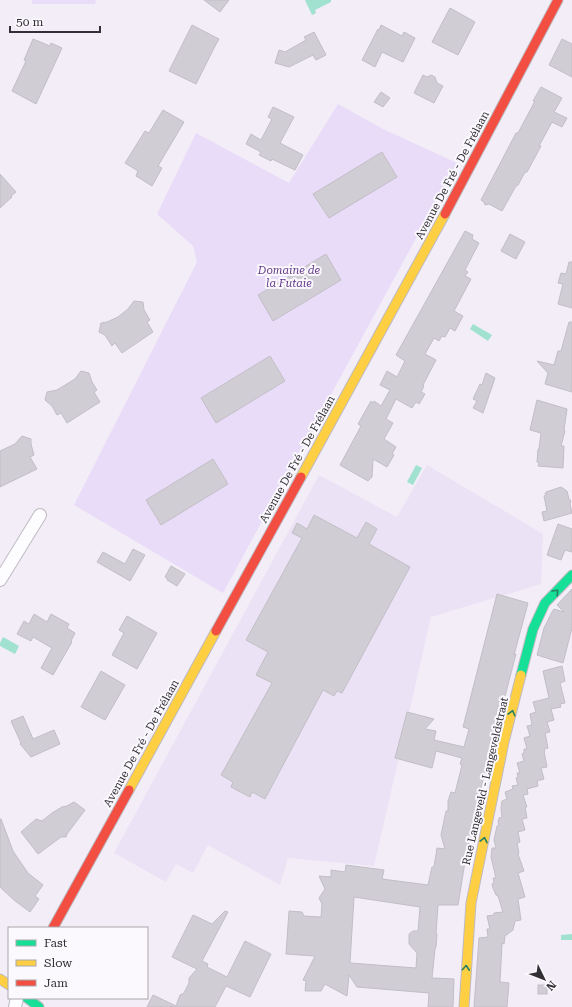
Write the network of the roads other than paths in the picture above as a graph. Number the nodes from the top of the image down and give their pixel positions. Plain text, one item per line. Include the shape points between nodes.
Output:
1 (558, 0) edge
2 (40, 514) dead end
3 (572, 575) edge
4 (0, 580) edge
5 (54, 927) edge
6 (28, 1002) edge
7 (39, 1007) edge
8 (464, 1007) edge

1 - 5 main road, Avenue De Fré - De Frélaan via 457,194
2 - 4 street
8 -> 3 main road, Rue Langeveld - Langeveldstraat via 471,903 504,742 533,629 545,604
6 - 7 main road

